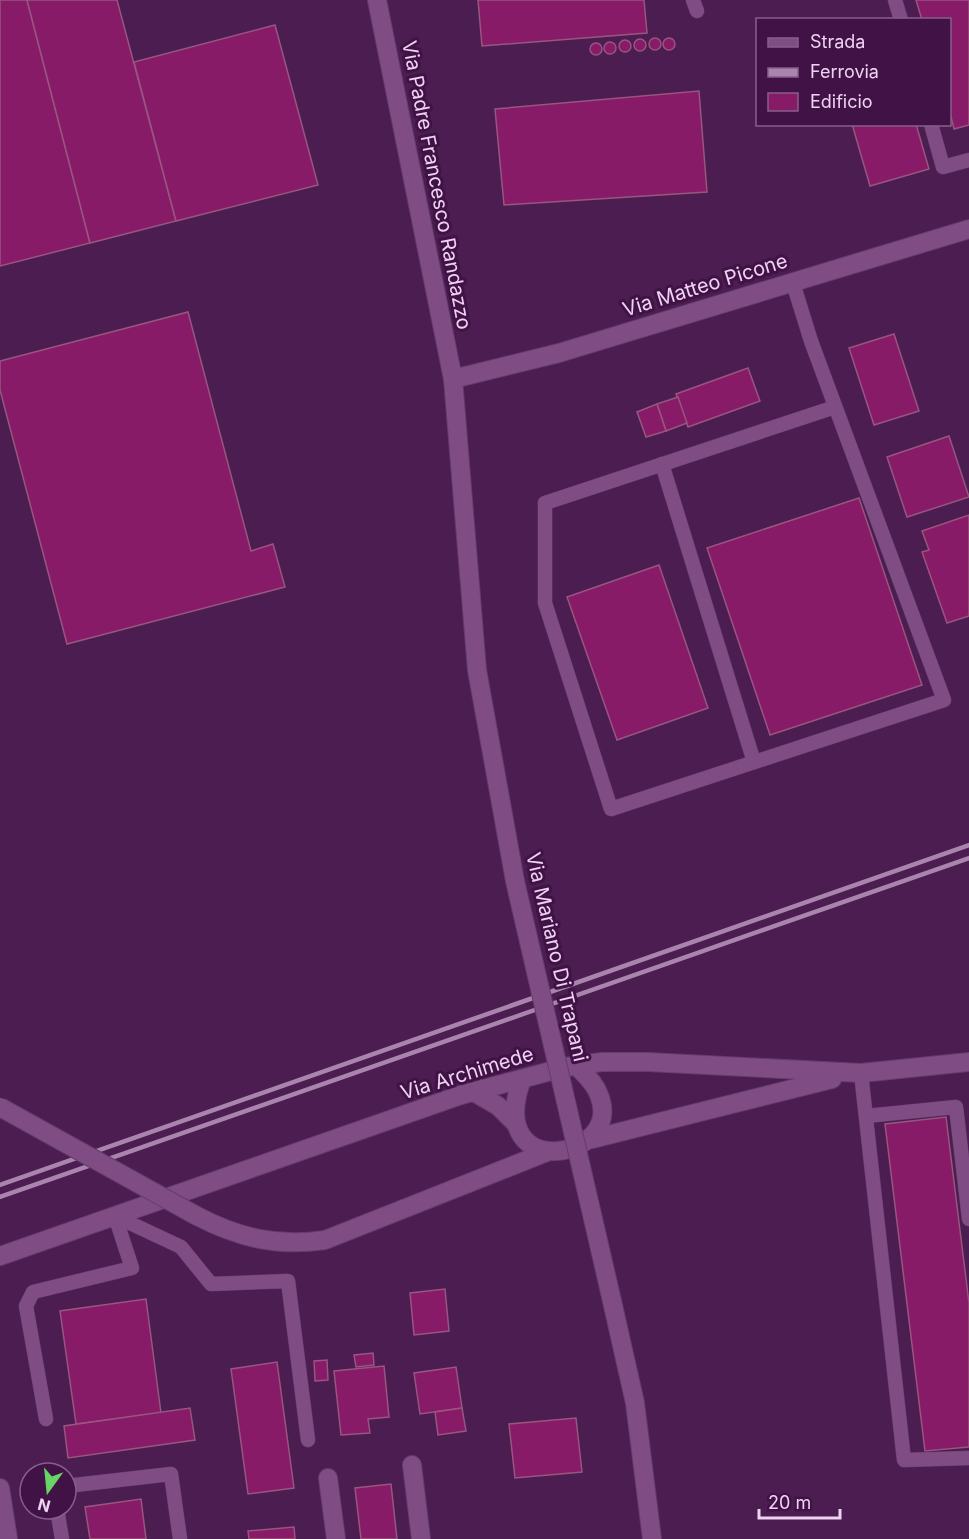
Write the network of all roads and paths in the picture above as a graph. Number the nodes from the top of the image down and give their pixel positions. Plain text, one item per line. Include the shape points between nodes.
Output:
1 (377, 0) edge
2 (895, 0) edge
3 (900, 18) edge
4 (932, 126) edge
5 (969, 160) edge
6 (969, 229) edge
7 (793, 283) junction
8 (453, 379) junction
9 (835, 407) junction
10 (662, 464) junction
11 (754, 762) junction
12 (969, 1062) edge
13 (577, 1066) junction
14 (861, 1073) junction
15 (522, 1079) junction
16 (474, 1092) junction
17 (0, 1107) edge
18 (866, 1116) junction
19 (520, 1131) junction
20 (592, 1139) junction
21 (547, 1152) junction
22 (515, 1163) junction
23 (115, 1216) junction
24 (969, 1219) edge
25 (0, 1256) edge
26 (46, 1419) dead end
27 (308, 1440) dead end
28 (969, 1458) edge
29 (412, 1465) dead end
30 (328, 1478) dead end
31 (78, 1485) edge
32 (0, 1488) edge
33 (59, 1521) edge
34 (8, 1539) edge
35 (62, 1539) edge
36 (180, 1539) edge
37 (336, 1539) edge
38 (421, 1539) edge
39 (652, 1539) edge

1 - 8 street, Via Padre Francesco Randazzo
2 - 3 lane
4 - 5 lane via 943,167
6 - 7 street, Via Matteo Picone
7 - 8 street, Via Matteo Picone via 549,356
7 - 9 lane
8 - 39 street, Via Mariano Di Trapani, bridge via 477,670 515,881 634,1403
9 - 10 lane
9 - 11 lane via 944,700
10 - 11 lane
10 - 11 lane via 545,503 545,603 611,809
12 - 14 street, Via Archimede
13 - 14 street, Via Archimede via 648,1062
13 - 15 street, Via Archimede
13 - 20 street via 600,1095 603,1111
14 - 18 lane
14 - 20 street via 796,1085
15 - 16 street, Via Archimede
15 - 19 street via 514,1109
16 - 19 street via 498,1106
16 - 23 street, Via Archimede
17 - 22 street, bridge via 221,1229 271,1242 325,1240
18 - 24 lane via 956,1107
18 - 28 lane via 904,1460
19 - 21 street via 535,1149
19 - 22 street via 521,1156
20 - 21 street via 569,1149
21 - 22 street
23 - 25 street, Via Archimede
23 - 26 lane via 132,1268 33,1292 26,1306
23 - 27 lane via 181,1247 211,1284 288,1281
29 - 38 street
30 - 37 street
31 - 36 lane via 171,1474
32 - 34 street
33 - 35 lane

